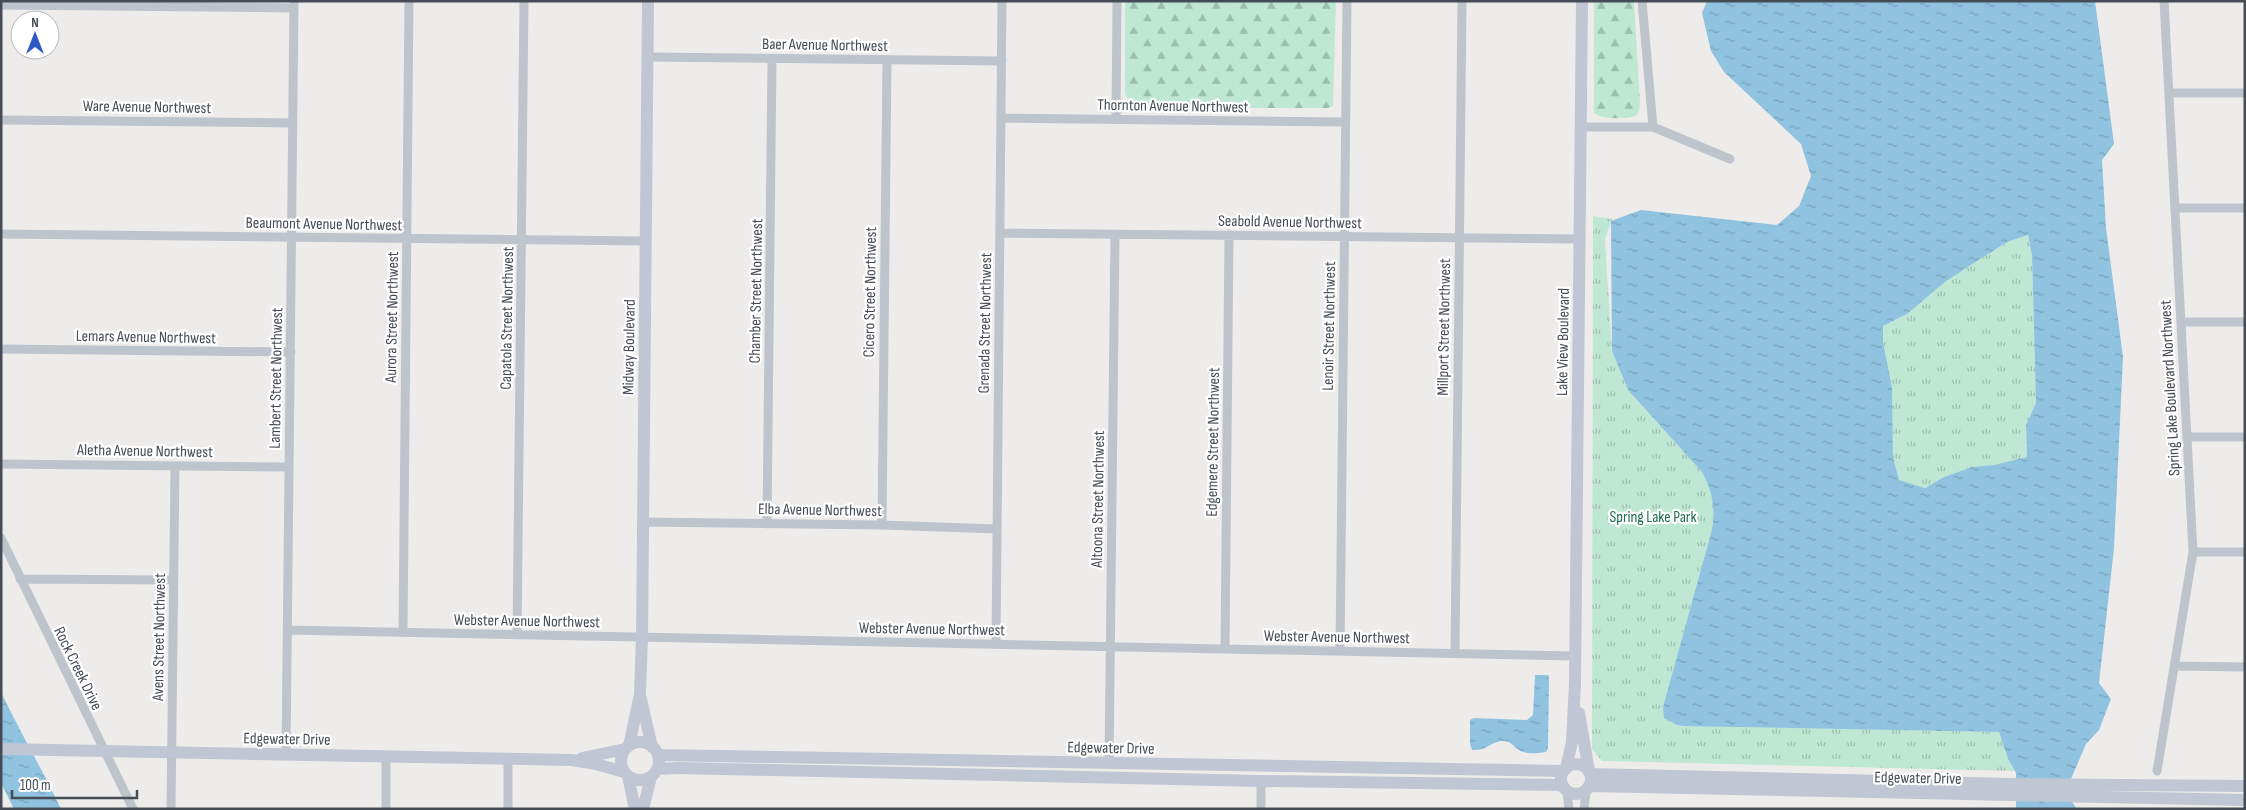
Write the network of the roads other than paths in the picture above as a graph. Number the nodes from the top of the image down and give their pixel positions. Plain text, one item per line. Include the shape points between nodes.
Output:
1 (409, 1) edge
2 (524, 1) edge
3 (648, 1) edge
4 (1002, 1) edge
5 (1117, 1) edge
6 (1347, 1) edge
7 (1462, 1) edge
8 (1582, 1) edge
9 (1642, 1) edge
10 (2164, 1) edge
11 (294, 4) edge
12 (1, 5) edge
13 (648, 57) junction
14 (772, 58) junction
15 (887, 60) junction
16 (1002, 61) junction
17 (2169, 93) junction
18 (2245, 93) edge
19 (1001, 118) junction
20 (1, 120) edge
21 (1116, 120) junction
22 (293, 122) junction
23 (1346, 122) junction
24 (1581, 127) junction
25 (1653, 127) junction
26 (1730, 159) dead end
27 (2175, 208) junction
28 (2245, 208) edge
29 (1000, 233) junction
30 (1, 234) edge
31 (1115, 234) junction
32 (1229, 236) junction
33 (292, 237) junction
34 (1344, 237) junction
35 (407, 238) junction
36 (1459, 238) junction
37 (1580, 239) junction
38 (521, 240) junction
39 (646, 241) junction
40 (2181, 322) junction
41 (2245, 322) edge
42 (1, 349) edge
43 (291, 352) junction
44 (2187, 437) junction
45 (2245, 437) edge
46 (1, 464) edge
47 (174, 466) junction
48 (289, 467) junction
49 (643, 522) junction
50 (767, 524) junction
51 (882, 525) junction
52 (997, 529) junction
53 (1, 538) edge
54 (2193, 552) junction
55 (2245, 552) edge
56 (20, 579) junction
57 (173, 580) junction
58 (288, 630) junction
59 (402, 632) junction
60 (517, 635) junction
61 (642, 637) junction
62 (996, 644) junction
63 (1110, 646) junction
64 (1225, 649) junction
65 (1340, 651) junction
66 (1455, 654) junction
67 (1575, 656) junction
68 (2174, 666) junction
69 (2245, 667) edge
70 (1575, 683) junction
71 (640, 694) junction
72 (627, 747) junction
73 (1, 748) edge
74 (103, 751) junction
75 (655, 751) junction
76 (172, 752) junction
77 (286, 754) junction
78 (386, 756) junction
79 (508, 759) junction
80 (572, 760) junction
81 (1109, 764) junction
82 (1565, 770) junction
83 (2157, 771) dead end
84 (654, 773) junction
85 (626, 774) junction
86 (1589, 781) junction
87 (1261, 782) junction
88 (1922, 782) junction
89 (2245, 786) edge
90 (1564, 788) junction
91 (2010, 789) junction
92 (2080, 790) junction
93 (1830, 792) junction
94 (2245, 800) edge
95 (133, 809) edge
96 (171, 809) edge
97 (386, 809) edge
98 (508, 809) edge
99 (635, 809) edge
100 (643, 809) edge
101 (1261, 809) edge
102 (1569, 809) edge
103 (1584, 809) edge

1 - 35 street, Aurora Street Northwest
2 - 38 street, Capatola Street Northwest
3 - 13 street, Midway Boulevard
4 - 16 street, Grenada Street Northwest
5 - 21 street
6 - 23 street, Lenoir Street Northwest
7 - 36 street, Millport Street Northwest
8 - 24 street, Lake View Boulevard
9 - 25 street
10 - 17 street, Spring Lake Boulevard Northwest
11 - 12 street
11 - 22 street, Lambert Street Northwest
13 - 14 street, Baer Avenue Northwest
13 - 39 street, Midway Boulevard
14 - 15 street, Baer Avenue Northwest
14 - 50 street, Chamber Street Northwest
15 - 16 street, Baer Avenue Northwest
15 - 51 street, Cicero Street Northwest
16 - 19 street, Grenada Street Northwest
17 - 18 street
17 - 27 street, Spring Lake Boulevard Northwest
19 - 21 street, Thornton Avenue Northwest
19 - 29 street, Grenada Street Northwest
20 - 22 street, Ware Avenue Northwest
21 - 23 street, Thornton Avenue Northwest
22 - 33 street, Lambert Street Northwest
23 - 34 street, Lenoir Street Northwest
24 - 25 street
24 - 37 street, Lake View Boulevard
25 - 26 street
27 - 28 street
27 - 40 street, Spring Lake Boulevard Northwest
29 - 31 street, Seabold Avenue Northwest
29 - 52 street, Grenada Street Northwest
30 - 33 street, Beaumont Avenue Northwest
31 - 32 street, Seabold Avenue Northwest
31 - 63 street, Altoona Street Northwest
32 - 34 street, Seabold Avenue Northwest
32 - 64 street, Edgemere Street Northwest
33 - 35 street, Beaumont Avenue Northwest
33 - 43 street, Lambert Street Northwest
34 - 36 street, Seabold Avenue Northwest
34 - 65 street, Lenoir Street Northwest
35 - 38 street, Beaumont Avenue Northwest
35 - 59 street, Aurora Street Northwest
36 - 37 street, Seabold Avenue Northwest
36 - 66 street, Millport Street Northwest
37 - 67 street, Lake View Boulevard
38 - 39 street, Beaumont Avenue Northwest
38 - 60 street, Capatola Street Northwest
39 - 49 street, Midway Boulevard
40 - 41 street
40 - 44 street, Spring Lake Boulevard Northwest
42 - 43 street, Lemars Avenue Northwest
43 - 48 street, Lambert Street Northwest
44 - 45 street
44 - 54 street, Spring Lake Boulevard Northwest
46 - 47 street, Aletha Avenue Northwest
47 - 48 street, Aletha Avenue Northwest
47 - 57 street, Avens Street Northwest
48 - 58 street, Lambert Street Northwest
49 - 50 street, Elba Avenue Northwest
49 - 61 street, Midway Boulevard
50 - 51 street, Elba Avenue Northwest
51 - 52 street, Elba Avenue Northwest
52 - 62 street, Grenada Street Northwest
53 - 56 street, Rock Creek Drive
54 - 55 street
54 - 68 street, Spring Lake Boulevard Northwest
56 - 57 street
56 - 74 street, Rock Creek Drive
57 - 76 street, Avens Street Northwest
58 - 59 street, Webster Avenue Northwest
58 - 77 street, Lambert Street Northwest
59 - 60 street, Webster Avenue Northwest
60 - 61 street, Webster Avenue Northwest
61 - 62 street, Webster Avenue Northwest
61 - 71 street, Midway Boulevard
62 - 63 street, Webster Avenue Northwest
63 - 64 street, Webster Avenue Northwest
63 - 81 street, Altoona Street Northwest
64 - 65 street, Webster Avenue Northwest
65 - 66 street, Webster Avenue Northwest
66 - 67 street, Webster Avenue Northwest
67 - 70 street, Lake View Boulevard
68 - 69 street
68 - 83 street, Spring Lake Boulevard Northwest
70 - 82 street, Lake View Boulevard via 1572,742
70 - 86 street, Lake View Boulevard
71 - 72 street, Midway Boulevard
71 - 75 street, Midway Boulevard
72 - 75 street via 643,742
72 - 80 street, Edgewater Drive
72 - 85 street via 621,758
73 - 74 street, Edgewater Drive
74 - 76 street, Edgewater Drive
74 - 95 street, Rock Creek Drive
75 - 81 street, Edgewater Drive
75 - 84 street
76 - 77 street, Edgewater Drive
76 - 96 street, Avens Street Northwest
77 - 78 street, Edgewater Drive
78 - 79 street, Edgewater Drive
78 - 97 street
79 - 80 street, Edgewater Drive
79 - 98 street
80 - 85 street, Edgewater Drive
81 - 82 street, Edgewater Drive
82 - 86 street, Edgewater Drive via 1577,764
82 - 90 street, Lake View Boulevard
84 - 85 street via 637,780
84 - 87 street, Edgewater Drive via 688,768
84 - 100 street
85 - 99 street
86 - 88 street, Edgewater Drive
86 - 90 street, Edgewater Drive via 1575,795
86 - 93 street, Edgewater Drive
86 - 103 street
87 - 90 street, Edgewater Drive
87 - 101 street
88 - 91 street, Edgewater Drive
88 - 93 street via 1909,788 1837,787
89 - 92 street, Edgewater Drive
90 - 102 street
91 - 92 street, Edgewater Drive
91 - 93 street, Edgewater Drive
92 - 94 street, Edgewater Drive

